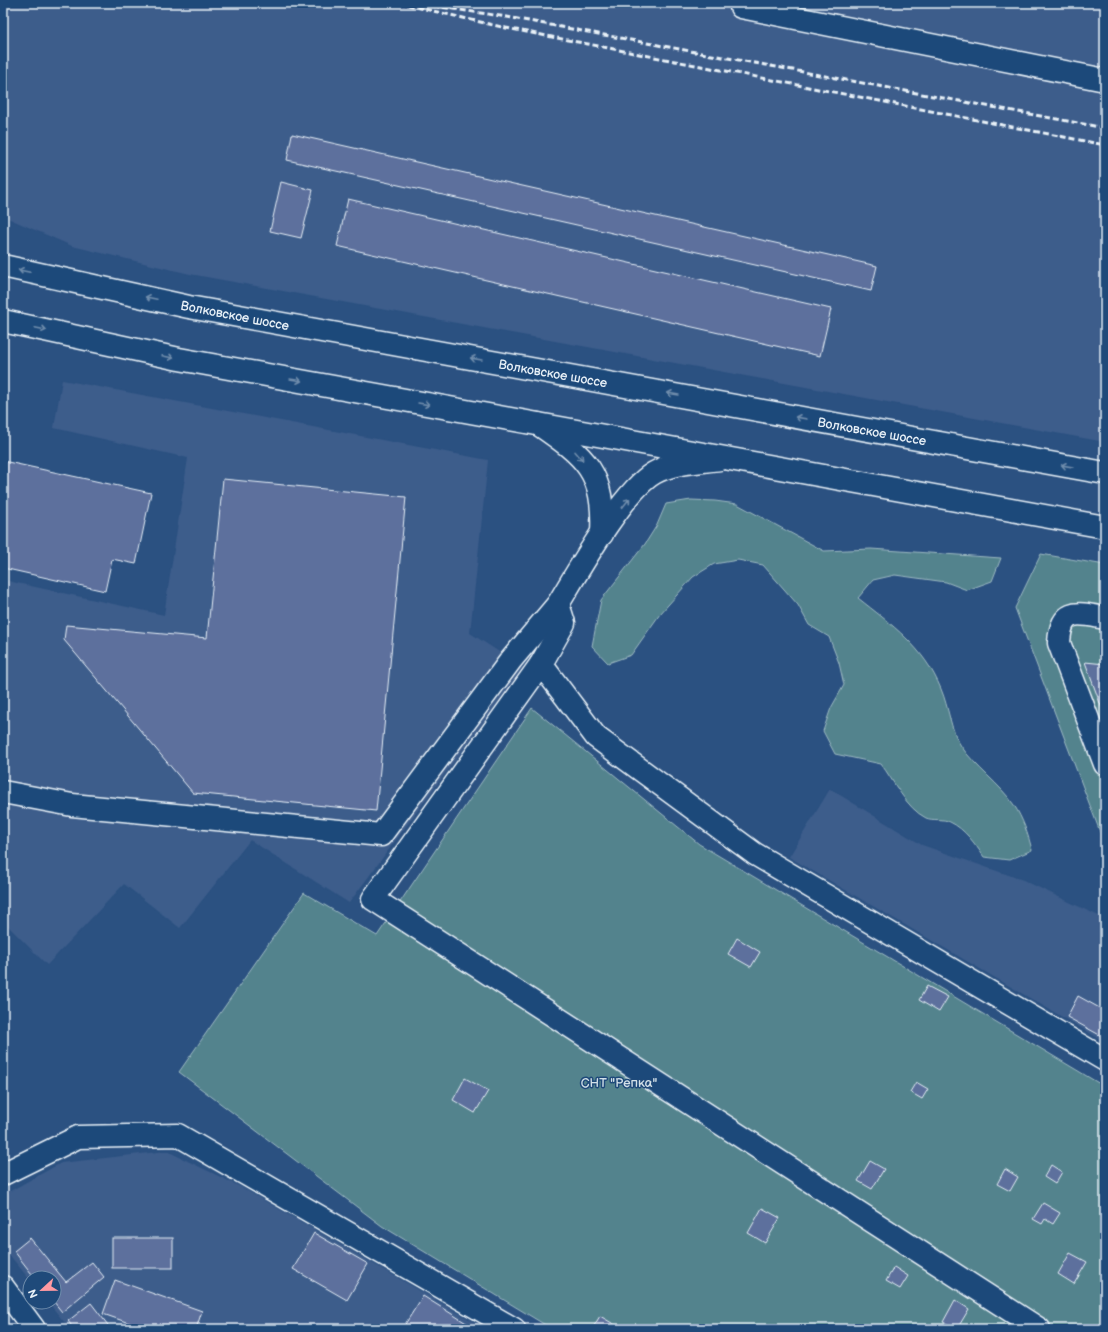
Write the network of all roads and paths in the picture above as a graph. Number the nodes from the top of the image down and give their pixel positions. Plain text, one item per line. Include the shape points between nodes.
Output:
1 (741, 3) edge
2 (1105, 80) edge
3 (3, 266) edge
4 (3, 321) edge
5 (538, 424) junction
6 (726, 458) junction
7 (1105, 473) edge
8 (1105, 527) edge
9 (602, 534) junction
10 (558, 604) junction
11 (1105, 618) edge
12 (541, 664) junction
13 (1105, 764) edge
14 (3, 792) edge
15 (1105, 1060) edge
16 (3, 1174) edge
17 (3, 1287) edge
18 (34, 1329) edge
19 (514, 1329) edge
20 (1039, 1329) edge

1 - 2 main road via 741,7
7 -> 3 main road, Волковское шоссе via 189,307
4 -> 5 main road via 179,359
5 - 6 main road
5 -> 9 main road via 572,448 590,468 599,488 603,511
6 - 8 main road
9 -> 6 main road via 638,488 654,474 671,467
9 - 10 main road
10 - 12 main road via 564,623
10 - 14 main road via 511,660 381,835 72,805
11 - 13 main road via 1076,613 1067,617 1060,629 1059,643
12 - 15 main road via 596,737 755,854
12 - 20 main road via 373,899
16 - 19 main road via 78,1137 178,1135
17 - 18 main road

